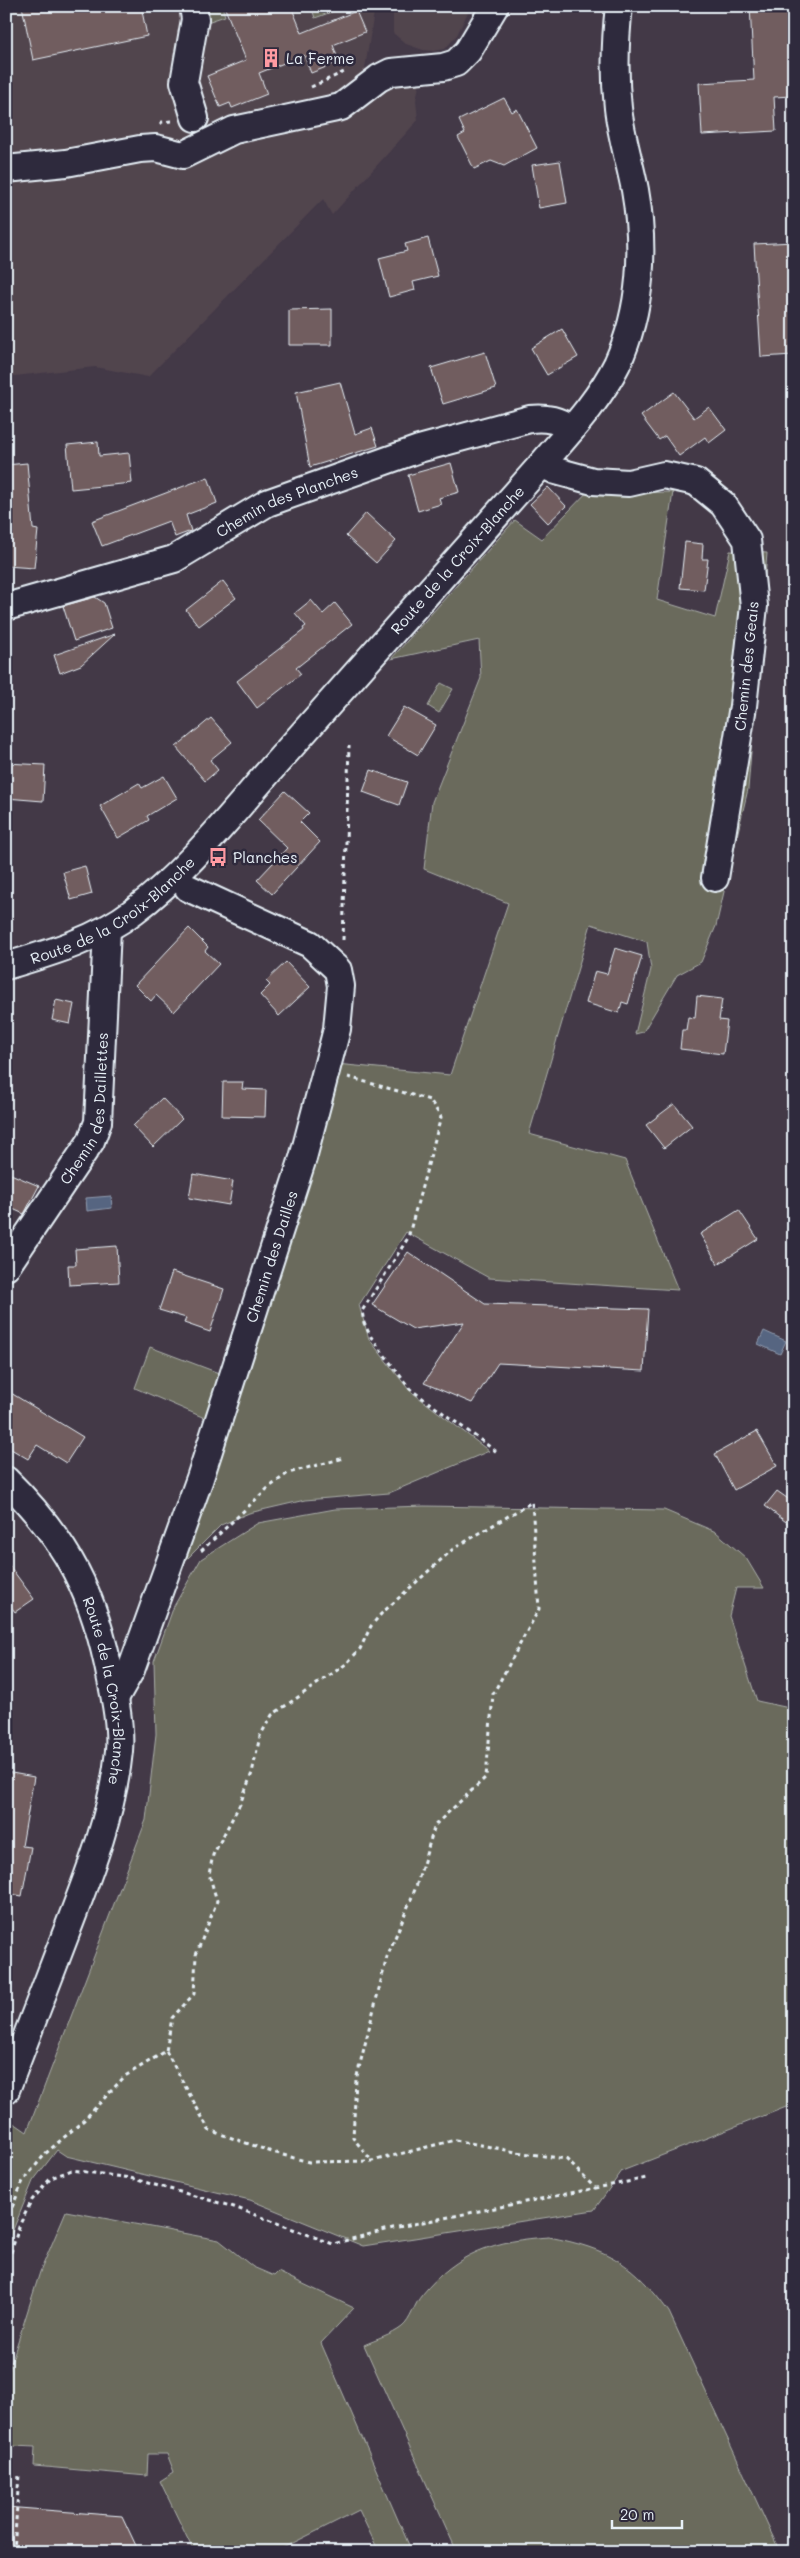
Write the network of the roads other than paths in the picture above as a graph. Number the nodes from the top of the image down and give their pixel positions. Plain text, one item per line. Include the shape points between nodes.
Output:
1 (193, 6) edge
2 (495, 6) edge
3 (619, 6) edge
4 (195, 118) dead end
5 (6, 169) edge
6 (572, 429) junction
7 (542, 464) junction
8 (6, 607) edge
9 (715, 878) dead end
10 (188, 888) dead end
11 (108, 929) junction
12 (6, 966) edge
13 (6, 1267) edge
14 (6, 1480) edge
15 (115, 1698) junction
16 (6, 2090) edge

1 - 4 street via 195,19 184,82
2 - 5 street via 468,51 456,63 391,72 378,78 341,107 234,130 183,155 156,148 140,149 66,163
3 - 6 street, Route de la Croix-Blanche via 615,81 641,239 639,281 630,328 616,364 591,406
6 - 7 street, Route de la Croix-Blanche
6 - 8 street, Chemin des Planches via 559,421 530,419 419,449 267,503 174,558
7 - 9 street, Chemin des Geais via 593,480 629,483 664,476 696,482 723,504 748,540 754,606 744,706
7 - 11 street, Route de la Croix-Blanche via 188,861 160,890
10 - 15 street, Chemin des Dailles via 310,944 338,970 341,986 338,1029 302,1158 200,1478 131,1670
11 - 12 street, Route de la Croix-Blanche
11 - 13 street, Chemin des Daillettes via 98,1122 91,1141
14 - 15 street, Route de la Croix-Blanche via 28,1502 71,1559 94,1610
15 - 16 street, Route de la Croix-Blanche via 119,1749 108,1810 91,1868

